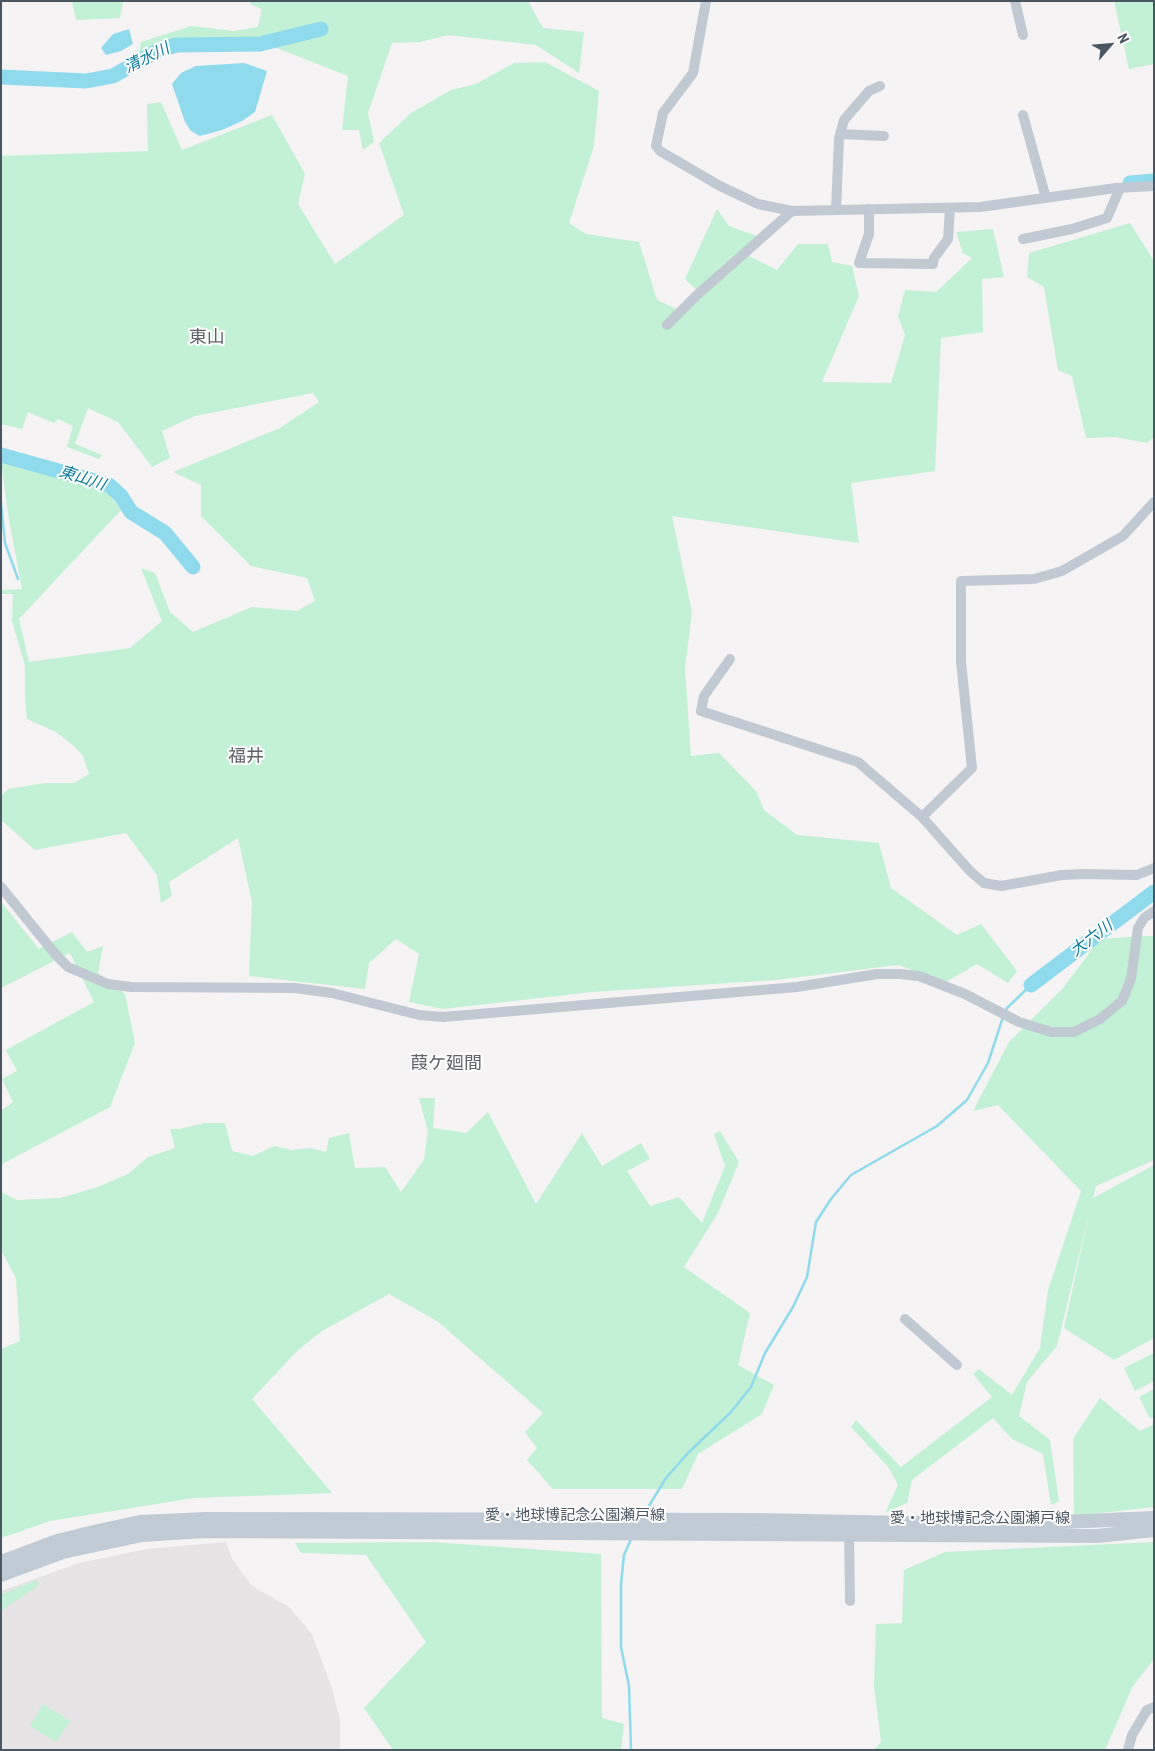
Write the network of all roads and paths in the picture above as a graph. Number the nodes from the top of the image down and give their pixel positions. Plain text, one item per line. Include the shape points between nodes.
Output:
1 (706, 1) edge
2 (1015, 1) edge
3 (1022, 35) dead end
4 (880, 86) dead end
5 (1023, 114) dead end
6 (840, 134) junction
7 (884, 136) dead end
8 (1154, 186) edge
9 (1120, 188) junction
10 (1046, 198) junction
11 (950, 208) junction
12 (870, 209) junction
13 (836, 210) junction
14 (792, 211) junction
15 (1023, 239) dead end
16 (667, 325) dead end
17 (1154, 502) edge
18 (730, 659) dead end
19 (922, 817) junction
20 (1154, 868) edge
21 (1, 887) edge
22 (1154, 911) edge
23 (905, 1319) dead end
24 (957, 1365) dead end
25 (1154, 1518) edge
26 (619, 1527) junction
27 (849, 1528) junction
28 (1154, 1530) edge
29 (1, 1562) edge
30 (1, 1575) edge
31 (850, 1601) dead end
32 (1154, 1707) edge
33 (1128, 1750) edge

1 - 14 street via 693,73 663,113 656,146 720,186 758,204
2 - 3 street
4 - 6 street via 869,90 844,120
5 - 10 street
6 - 7 street
6 - 13 street
8 - 9 street
9 - 10 street
9 - 15 street via 1107,218
10 - 11 street
11 - 12 street
11 - 12 street via 948,239 933,264 860,263 869,234
12 - 13 street
13 - 14 street
14 - 16 street
17 - 19 street via 1123,536 1062,571 1034,579 961,580 961,662 972,768
18 - 19 street via 704,696 701,711 858,762
19 - 20 street via 984,883 1001,886 1062,875 1137,875
21 - 22 street via 68,967 108,984 295,988 332,993 419,1015 443,1017 797,987 877,974 900,974 919,976 965,994 1019,1022 1051,1032 1074,1032 1100,1020 1122,1001 1131,979 1138,928
23 - 24 street
25 - 27 main road, 愛・地球博記念公園瀬戸線
26 - 27 main road, 愛・地球博記念公園瀬戸線
26 - 29 main road, 愛・地球博記念公園瀬戸線 via 206,1520 140,1522 57,1541
26 - 30 main road, 愛・地球博記念公園瀬戸線 via 205,1531 142,1535 63,1552
27 - 28 main road, 愛・地球博記念公園瀬戸線 via 1097,1536
27 - 31 street
32 - 33 street via 1147,1710 1132,1735

